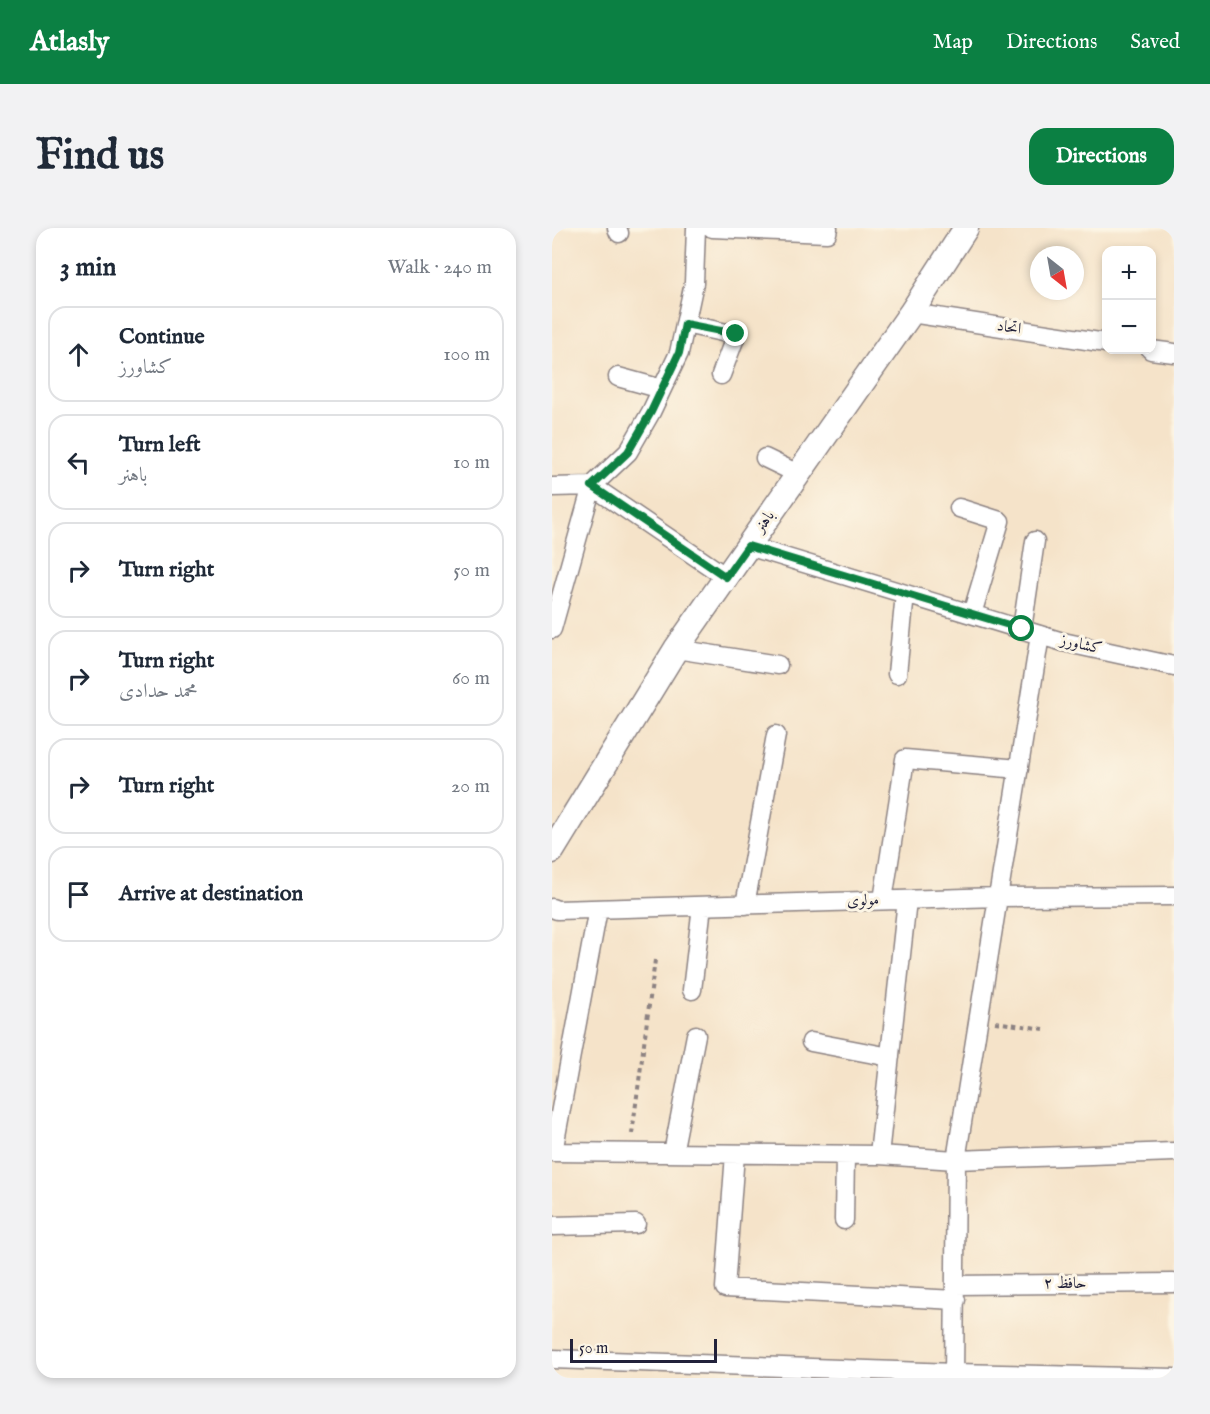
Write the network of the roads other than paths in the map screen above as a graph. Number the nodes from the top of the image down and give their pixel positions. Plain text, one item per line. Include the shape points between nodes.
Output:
1 (696, 228) edge
2 (712, 228) edge
3 (828, 228) edge
4 (966, 228) edge
5 (911, 313) junction
6 (685, 324) junction
7 (1102, 342) edge
8 (1156, 351) edge
9 (1174, 353) edge
10 (721, 375) dead end
11 (618, 377) dead end
12 (662, 389) junction
13 (765, 458) dead end
14 (798, 474) junction
15 (592, 486) junction
16 (552, 487) edge
17 (959, 508) dead end
18 (1035, 541) dead end
19 (748, 546) junction
20 (726, 577) junction
21 (905, 594) junction
22 (972, 614) junction
23 (552, 629) edge
24 (1022, 629) junction
25 (1040, 635) junction
26 (675, 649) junction
27 (778, 665) dead end
28 (1174, 666) edge
29 (897, 674) dead end
30 (776, 735) dead end
31 (1019, 769) junction
32 (552, 851) edge
33 (1174, 896) edge
34 (999, 897) junction
35 (884, 900) junction
36 (907, 900) junction
37 (745, 904) junction
38 (702, 906) junction
39 (552, 908) edge
40 (598, 909) junction
41 (692, 990) dead end
42 (696, 1035) dead end
43 (811, 1042) dead end
44 (890, 1057) junction
45 (552, 1152) edge
46 (1174, 1152) edge
47 (673, 1153) junction
48 (735, 1154) junction
49 (845, 1155) junction
50 (879, 1155) junction
51 (956, 1160) junction
52 (844, 1220) dead end
53 (636, 1224) dead end
54 (552, 1226) edge
55 (1174, 1283) edge
56 (956, 1292) junction
57 (552, 1359) edge
58 (954, 1376) edge
59 (1174, 1378) edge

1 - 6 street via 694,283
2 - 3 street via 827,233
4 - 5 street, باهنر
5 - 7 street, اتحاد
5 - 14 street, باهنر
6 - 10 street via 736,334
6 - 12 street via 679,353
8 - 9 street
11 - 12 street
12 - 15 street via 628,452
13 - 14 street
14 - 19 street, باهنر
15 - 16 street
15 - 20 street
15 - 23 street
17 - 22 street via 1000,520
18 - 24 street
19 - 20 street, باهنر
19 - 21 street, کشاورز
20 - 26 street, باهنر
21 - 22 street, کشاورز
21 - 29 street
22 - 24 street, کشاورز
24 - 25 street, کشاورز
25 - 28 street, کشاورز
25 - 31 street
26 - 27 street
26 - 32 street, باهنر
30 - 37 street
31 - 34 street
31 - 35 street via 905,759
33 - 34 street, مولوی
34 - 36 street, مولوی
34 - 51 street
35 - 36 street, مولوی
35 - 37 street, مولوی
36 - 44 street
37 - 38 street, مولوی
38 - 40 street, مولوی
38 - 41 street
39 - 40 street, مولوی
40 - 45 street
42 - 47 street
43 - 44 street
44 - 50 street
45 - 47 street
46 - 51 street
47 - 48 street
48 - 49 street
48 - 56 street, حافظ ۲ via 725,1288
49 - 50 street
49 - 52 street
50 - 51 street
51 - 56 street
53 - 54 street
55 - 56 street, حافظ ۲
56 - 58 street
57 - 58 street
58 - 59 street

